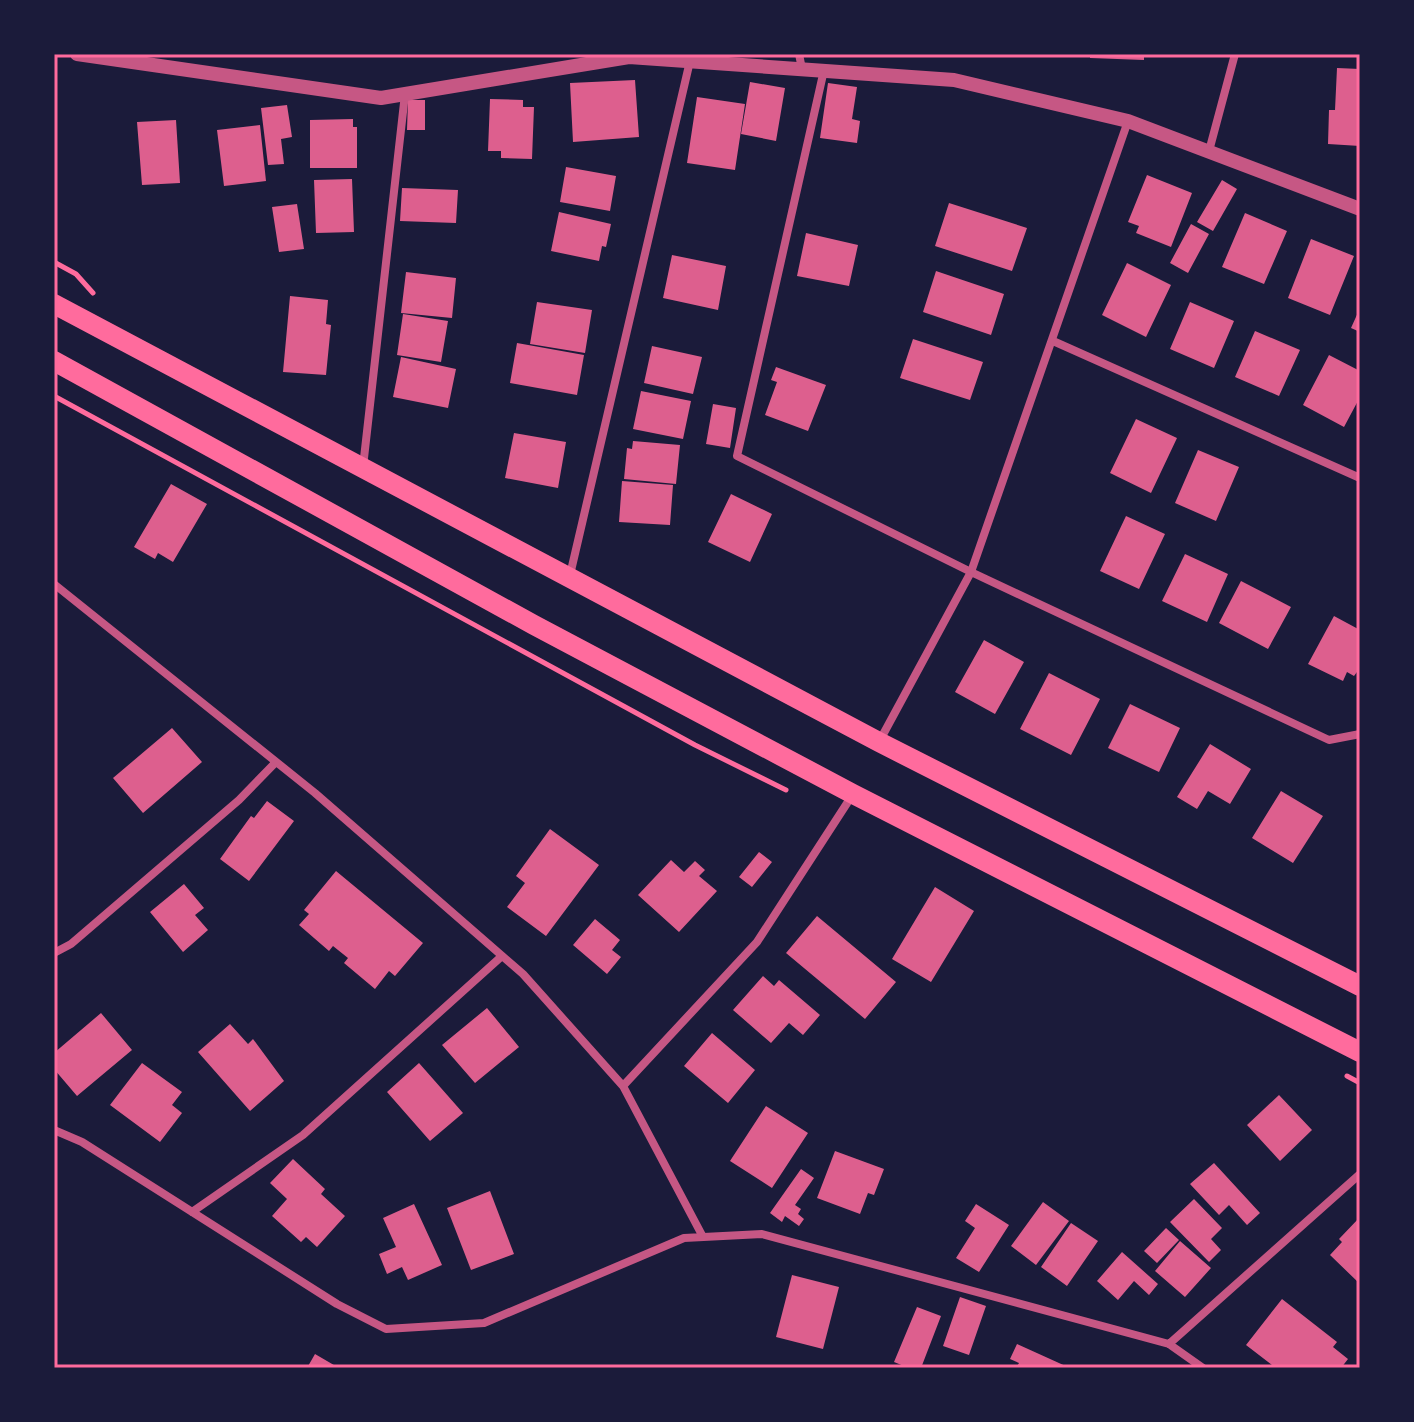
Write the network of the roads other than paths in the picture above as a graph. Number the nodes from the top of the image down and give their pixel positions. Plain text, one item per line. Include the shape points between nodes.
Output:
1 (77, 54) edge
2 (1235, 54) edge
3 (690, 61) junction
4 (800, 62) edge
5 (824, 70) junction
6 (405, 94) junction
7 (1128, 121) junction
8 (1209, 151) junction
9 (1360, 209) edge
10 (54, 304) edge
11 (1053, 341) junction
12 (54, 361) edge
13 (363, 469) junction
14 (1360, 478) edge
15 (971, 572) junction
16 (569, 579) junction
17 (54, 584) edge
18 (1360, 734) edge
19 (879, 742) junction
20 (276, 762) junction
21 (853, 794) junction
22 (54, 953) edge
23 (502, 956) junction
24 (1360, 986) edge
25 (1360, 1052) edge
26 (623, 1086) junction
27 (54, 1130) edge
28 (1360, 1174) edge
29 (192, 1212) junction
30 (703, 1237) junction
31 (1169, 1344) junction
32 (1203, 1368) edge

1 - 6 street via 381,98
2 - 8 street
3 - 4 street
3 - 6 street via 629,57
3 - 16 street
4 - 5 street
5 - 7 street via 954,80
5 - 15 street via 737,456
6 - 13 street
7 - 8 street
7 - 11 street
8 - 9 street
10 - 13 main road
11 - 14 street
11 - 15 street
12 - 21 main road
13 - 16 main road
15 - 18 street via 1329,740
15 - 19 street
16 - 19 main road
17 - 20 street
19 - 24 main road
20 - 22 street via 239,800
20 - 23 street
21 - 25 main road
21 - 26 street via 757,942
23 - 26 street
23 - 29 street via 303,1135
26 - 30 street
27 - 29 street
28 - 31 street
29 - 30 street via 386,1329 484,1323 684,1238
30 - 31 street via 762,1234
31 - 32 street

